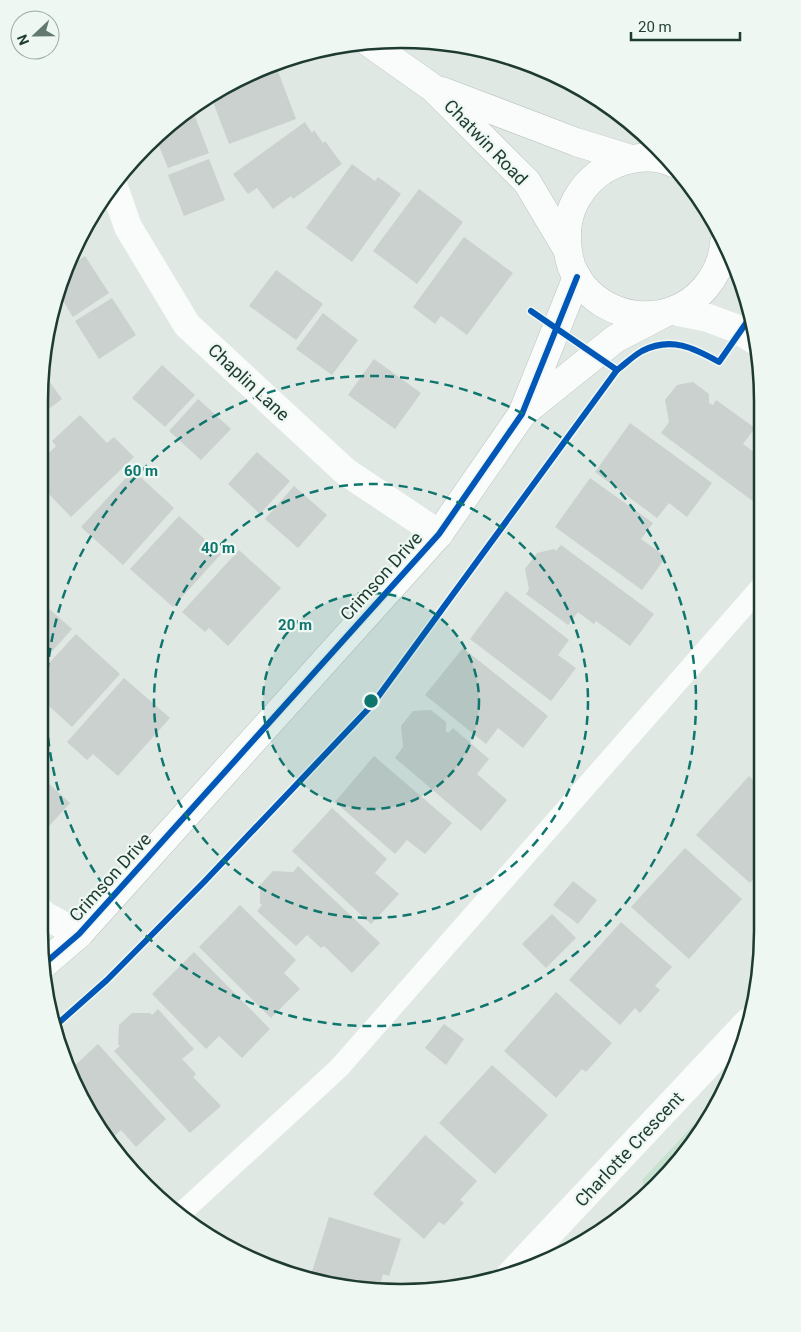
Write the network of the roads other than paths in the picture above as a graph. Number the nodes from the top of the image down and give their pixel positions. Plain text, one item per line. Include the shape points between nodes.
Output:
1 (377, 48) edge
2 (433, 88) junction
3 (646, 156) edge
4 (116, 192) edge
5 (567, 249) junction
6 (722, 255) edge
7 (577, 277) junction
8 (669, 313) junction
9 (748, 336) edge
10 (522, 414) junction
11 (439, 534) junction
12 (754, 596) edge
13 (48, 917) edge
14 (78, 934) junction
15 (49, 960) edge
16 (739, 1032) edge
17 (184, 1210) edge
18 (521, 1264) edge

1 - 2 street, Chatwin Road
2 - 3 street, Chatwin Road via 576,142
2 - 5 street, Chatwin Road via 527,182
3 - 5 street via 608,167 588,182 574,202 567,224
4 - 11 street, Chaplin Lane via 128,227 187,325 346,472
5 - 7 street
6 - 8 street, Crimson Drive via 714,277 696,298
7 - 8 street via 593,296 614,310 639,316
7 - 10 street, Crimson Drive
8 - 9 street via 708,318
8 - 10 street, Crimson Drive via 614,339
10 - 11 street, Crimson Drive
11 - 14 street, Crimson Drive
12 - 17 lane via 339,1068
13 - 14 street
14 - 15 street, Crimson Drive
16 - 18 street, Charlotte Crescent

